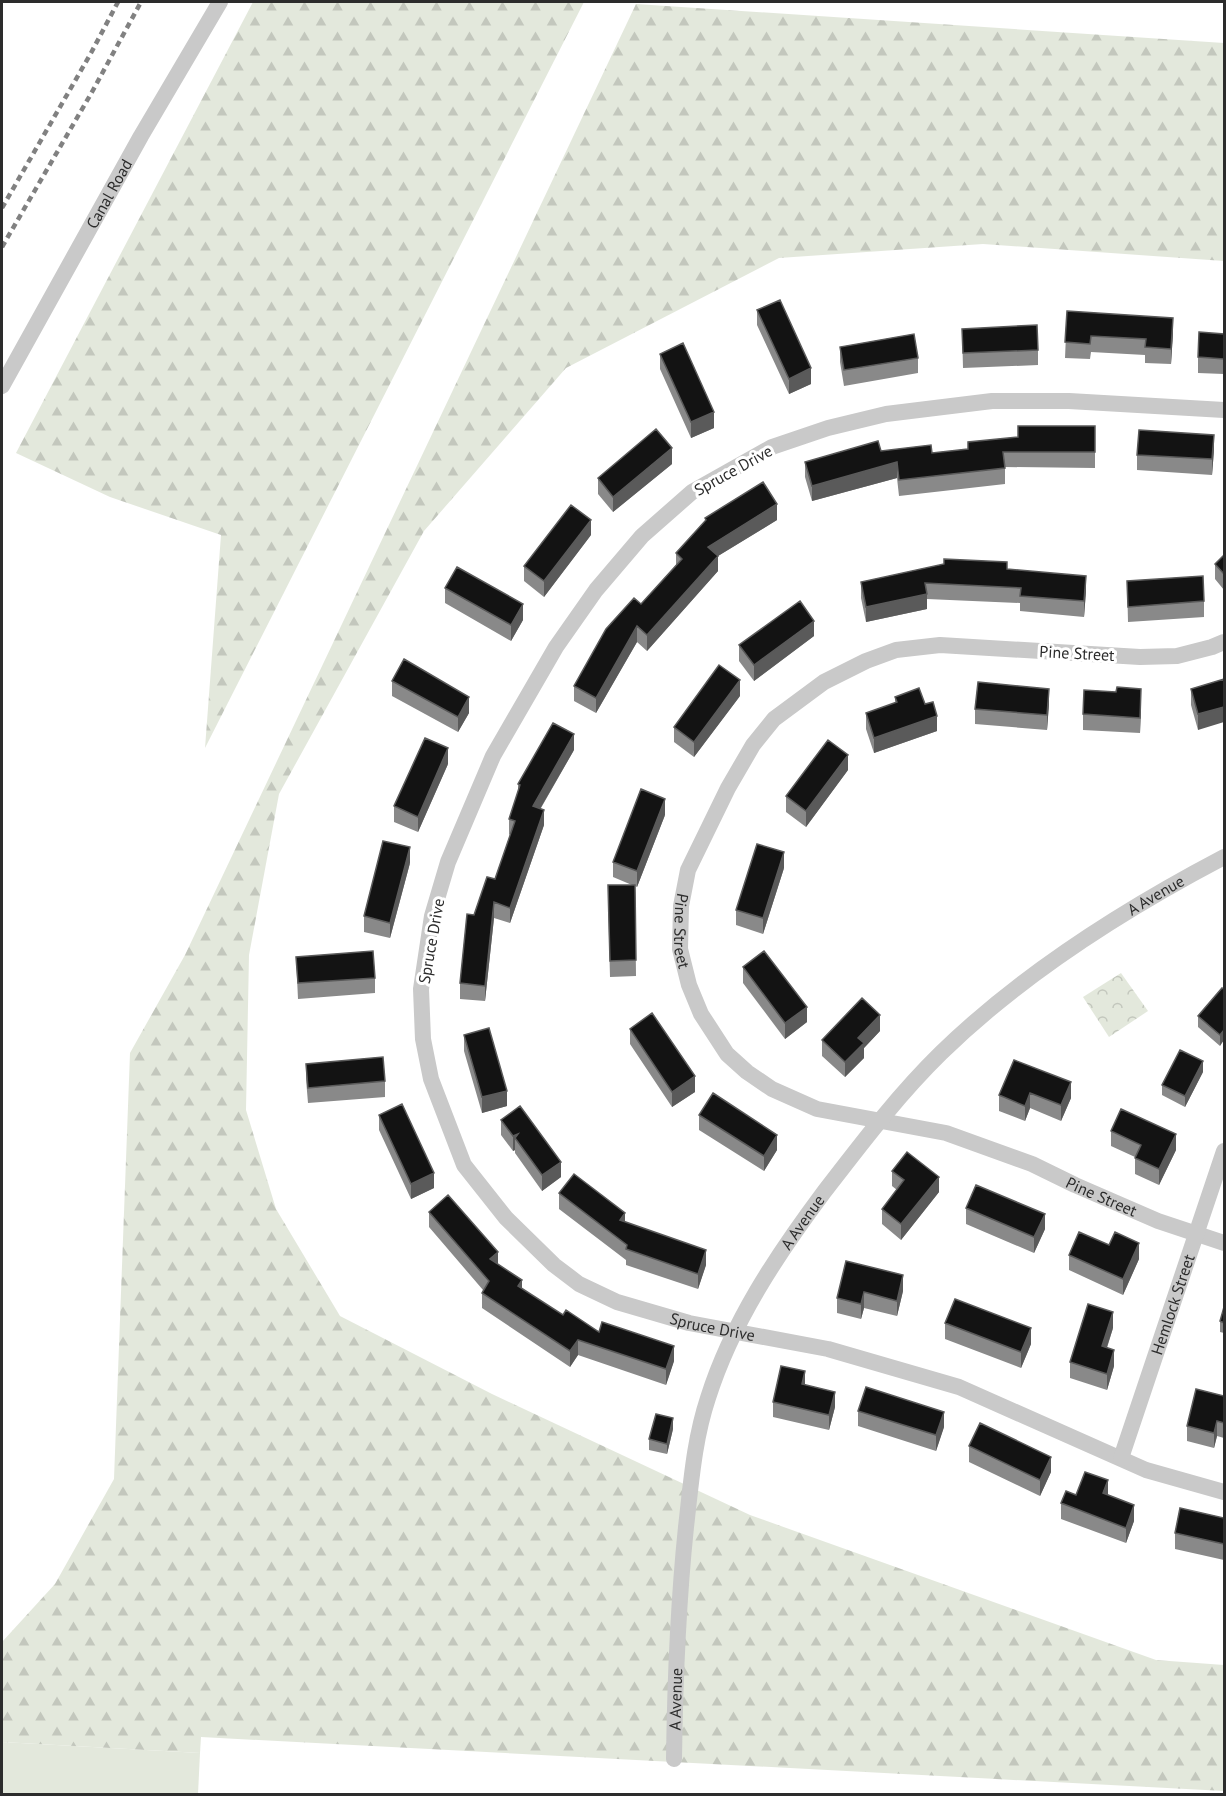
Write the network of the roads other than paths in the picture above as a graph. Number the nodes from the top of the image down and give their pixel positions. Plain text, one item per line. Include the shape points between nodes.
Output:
1 (220, 2) edge
2 (2, 386) edge
3 (1224, 410) edge
4 (1224, 642) edge
5 (1224, 857) edge
6 (879, 1121) junction
7 (1224, 1151) edge
8 (1196, 1234) junction
9 (1224, 1242) edge
10 (735, 1332) junction
11 (1121, 1458) junction
12 (1224, 1492) edge
13 (674, 1759) dead end

1 - 2 street, Canal Road
3 - 10 street, Spruce Drive via 992,401 886,414 772,447 692,492 642,536 596,590 556,647 493,756 448,862 432,916 422,989 423,1039 431,1079 464,1165 506,1218 579,1284 616,1302
4 - 6 street, Pine Street via 1177,656 1140,657 940,645 896,650 866,660 825,682 774,719 753,745 688,870 681,906 680,949 689,985 701,1014 727,1054 764,1084 817,1109
5 - 6 street, A Avenue via 1131,908 989,1008 940,1054
6 - 8 street, Pine Street via 957,1137 1032,1164
6 - 10 street, A Avenue via 761,1281
7 - 8 street, Hemlock Street
8 - 9 street, Pine Street
8 - 11 street, Hemlock Street
10 - 11 street, Spruce Drive via 828,1349 959,1387
10 - 13 street, A Avenue via 707,1398 695,1452 683,1558
11 - 12 street, Spruce Drive via 1146,1470

